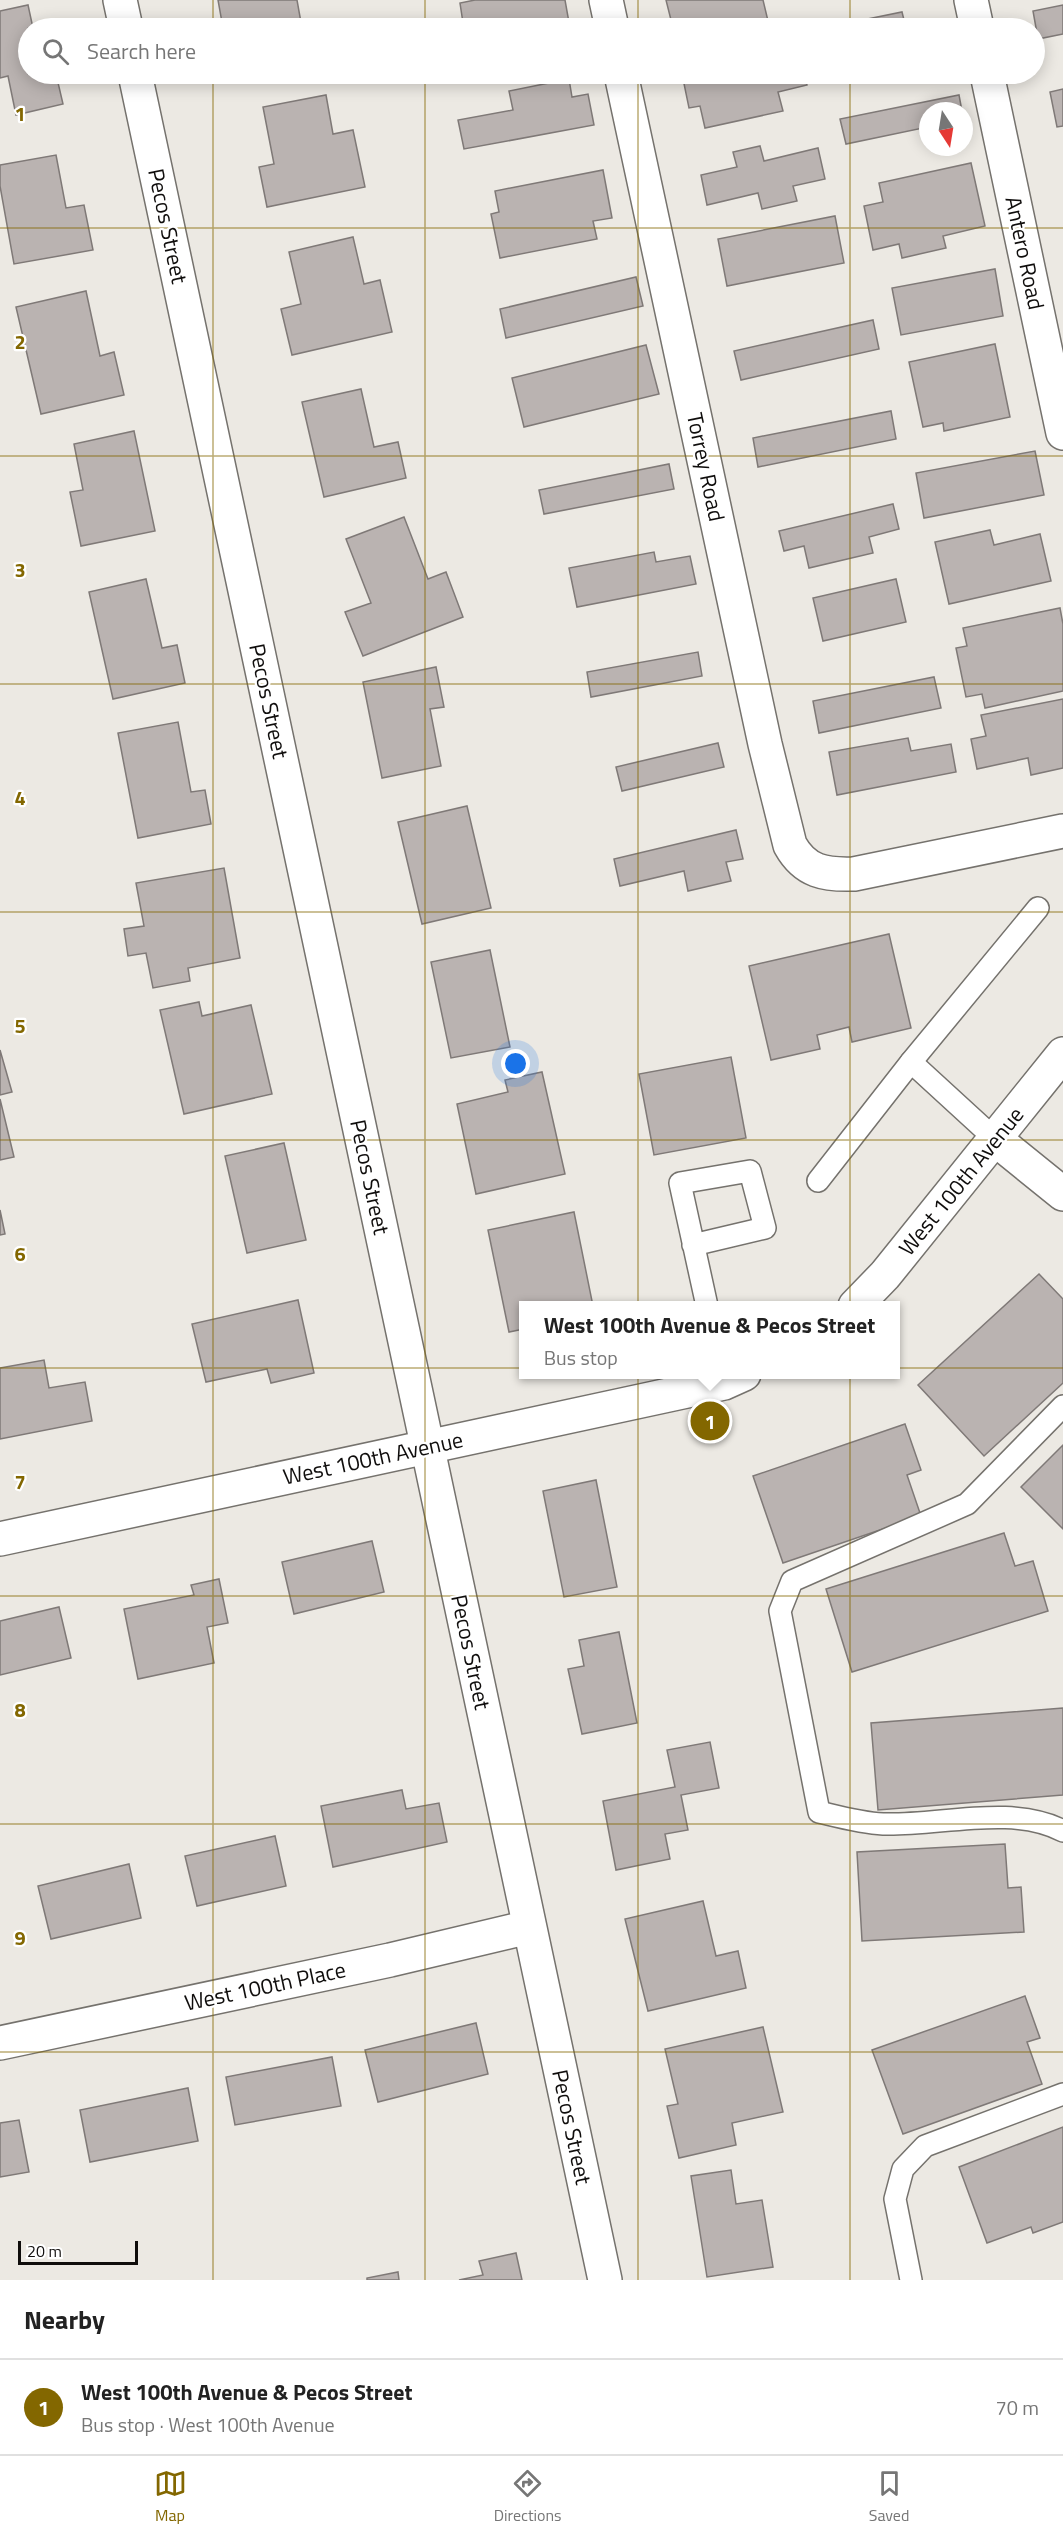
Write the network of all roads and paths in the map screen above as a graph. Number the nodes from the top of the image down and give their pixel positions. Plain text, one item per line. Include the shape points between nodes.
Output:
1 (120, 0) edge
2 (606, 0) edge
3 (971, 0) edge
4 (124, 18) edge
5 (610, 18) edge
6 (975, 18) edge
7 (137, 84) edge
8 (623, 84) edge
9 (989, 84) edge
10 (1063, 433) edge
11 (1063, 831) edge
12 (1038, 909) dead end
13 (1063, 1054) edge
14 (911, 1062) junction
15 (995, 1139) junction
16 (818, 1181) dead end
17 (1063, 1194) edge
18 (693, 1245) junction
19 (706, 1301) edge
20 (859, 1301) edge
21 (721, 1379) edge
22 (1063, 1406) edge
23 (427, 1446) junction
24 (0, 1539) edge
25 (1063, 1831) edge
26 (529, 1927) junction
27 (0, 2043) edge
28 (1063, 2094) edge
29 (605, 2280) edge
30 (911, 2280) edge

1 - 4 street
2 - 5 street
3 - 6 street
7 - 23 street, Pecos Street
8 - 11 street, Torrey Road via 765,744 790,845 798,859 817,871 854,874
9 - 10 street, Antero Road
12 - 14 lane
13 - 15 street, West 100th Avenue
14 - 15 lane
14 - 16 lane
15 - 17 street
15 - 20 street, West 100th Avenue via 885,1275
18 - 18 lane via 680,1183 750,1171 765,1228
18 - 19 lane
21 - 23 street, West 100th Avenue
22 - 25 lane via 967,1504 792,1581 780,1611 819,1812 883,1824 1015,1818
23 - 24 street, West 100th Avenue
23 - 26 street, Pecos Street
26 - 27 street, West 100th Place
26 - 29 street, Pecos Street
28 - 30 lane via 925,2146 903,2169 895,2199

